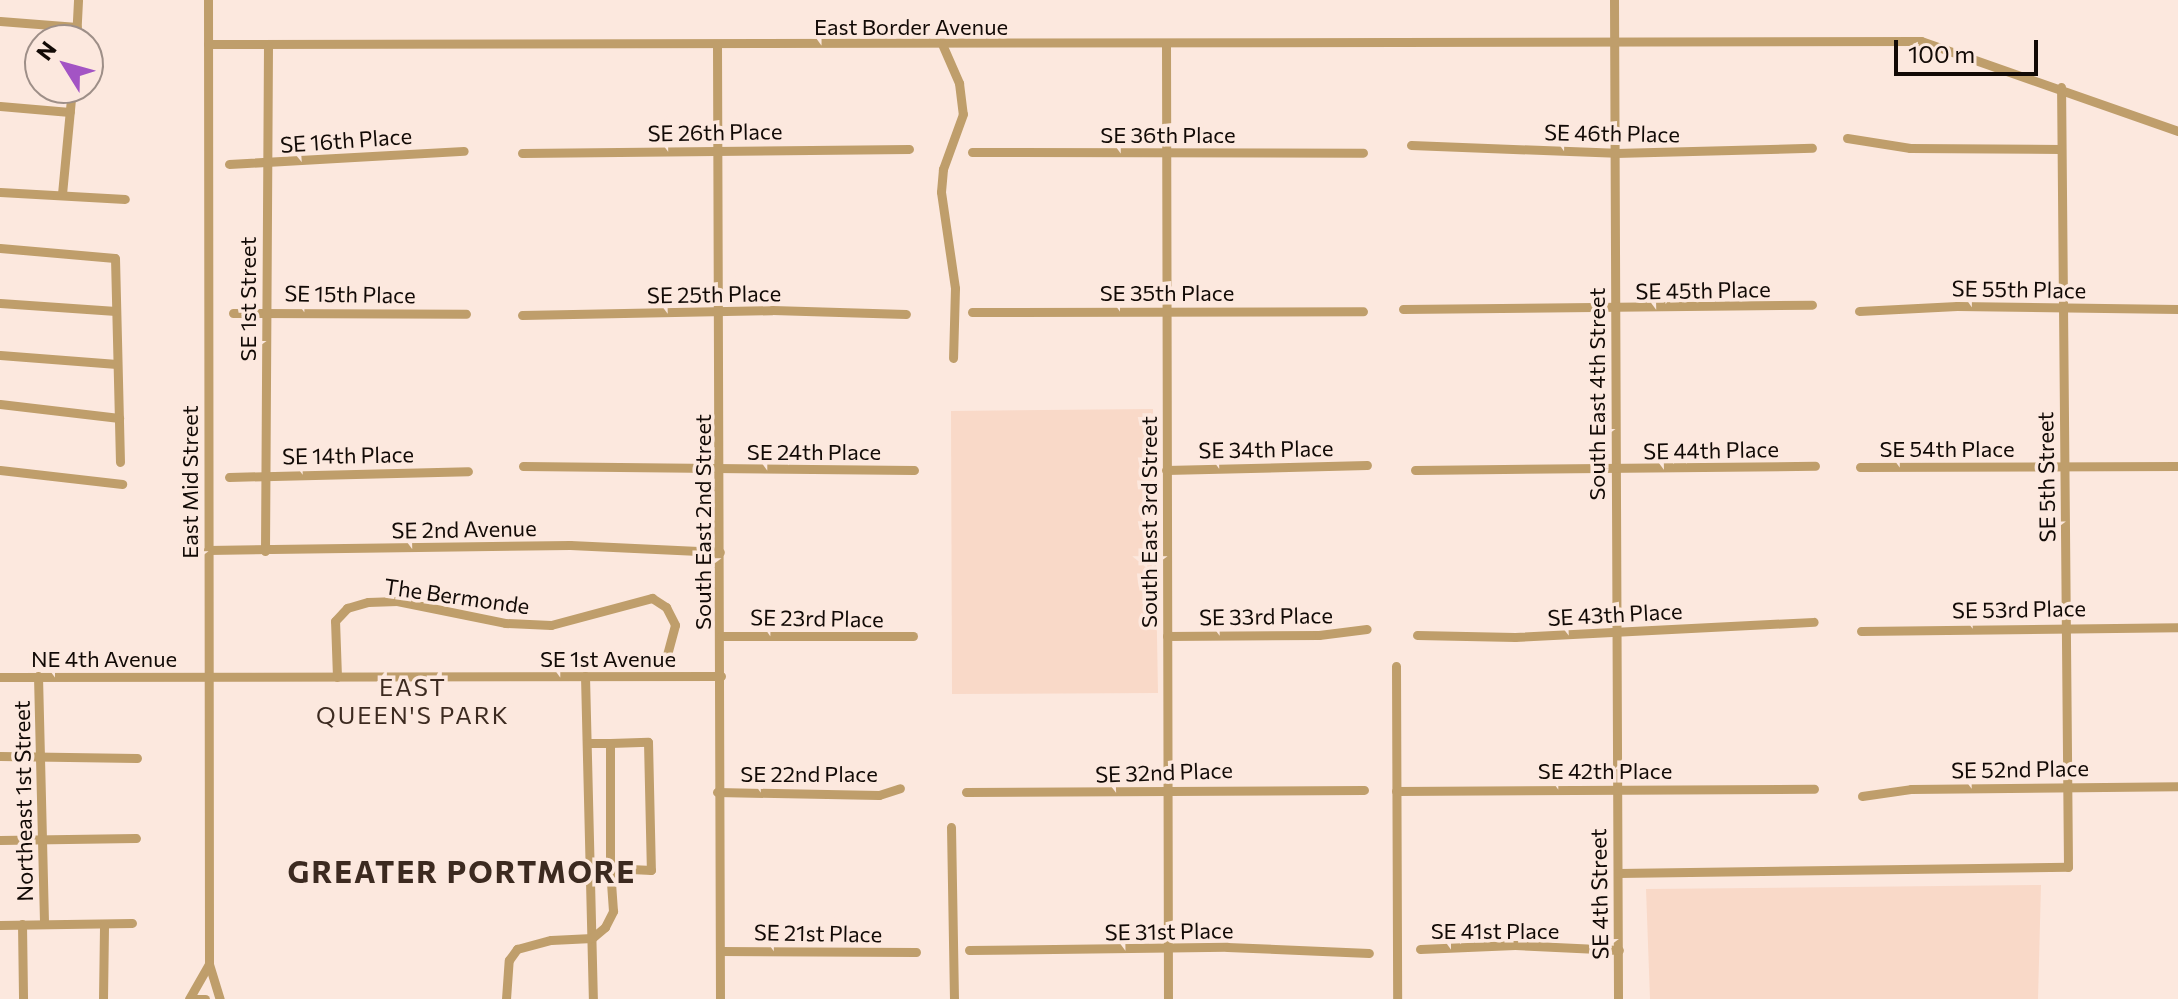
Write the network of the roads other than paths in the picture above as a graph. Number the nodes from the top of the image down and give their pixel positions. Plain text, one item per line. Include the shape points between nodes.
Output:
1 (78, 0) edge
2 (208, 0) edge
3 (1614, 0) edge
4 (0, 21) edge
5 (38, 24) edge
6 (77, 24) edge
7 (208, 44) junction
8 (942, 44) junction
9 (1166, 44) junction
10 (1614, 44) junction
11 (717, 45) junction
12 (268, 46) junction
13 (2061, 87) junction
14 (71, 104) edge
15 (0, 106) edge
16 (70, 112) junction
17 (2178, 131) edge
18 (1847, 138) dead end
19 (1411, 145) dead end
20 (1812, 148) dead end
21 (909, 149) dead end
22 (2061, 149) junction
23 (464, 151) dead end
24 (719, 151) junction
25 (972, 152) dead end
26 (522, 153) dead end
27 (1363, 153) dead end
28 (1615, 153) junction
29 (1167, 154) junction
30 (266, 163) junction
31 (229, 164) dead end
32 (0, 192) edge
33 (62, 194) junction
34 (125, 199) dead end
35 (0, 248) edge
36 (0, 303) edge
37 (1812, 305) dead end
38 (1403, 309) dead end
39 (2063, 309) junction
40 (2178, 309) edge
41 (1614, 310) junction
42 (116, 311) junction
43 (1169, 311) junction
44 (1363, 311) dead end
45 (1859, 311) dead end
46 (265, 312) junction
47 (972, 312) dead end
48 (233, 313) dead end
49 (719, 313) junction
50 (466, 314) dead end
51 (906, 314) dead end
52 (522, 315) dead end
53 (0, 355) edge
54 (953, 358) dead end
55 (117, 364) junction
56 (0, 404) edge
57 (119, 418) junction
58 (120, 462) dead end
59 (1367, 465) dead end
60 (523, 466) dead end
61 (1815, 466) dead end
62 (2178, 466) edge
63 (1860, 467) dead end
64 (2064, 467) junction
65 (1615, 469) junction
66 (0, 470) edge
67 (914, 470) dead end
68 (1166, 470) junction
69 (1415, 470) dead end
70 (468, 471) dead end
71 (721, 471) junction
72 (266, 475) junction
73 (229, 477) dead end
74 (122, 484) dead end
75 (208, 550) junction
76 (265, 551) junction
77 (720, 552) junction
78 (1814, 622) dead end
79 (2066, 626) junction
80 (2178, 627) edge
81 (1367, 629) dead end
82 (1616, 631) junction
83 (1861, 631) dead end
84 (1417, 635) dead end
85 (721, 636) junction
86 (913, 636) dead end
87 (1167, 636) junction
88 (665, 663) dead end
89 (1396, 666) dead end
90 (38, 676) junction
91 (585, 676) junction
92 (721, 676) junction
93 (0, 677) edge
94 (207, 677) junction
95 (337, 677) junction
96 (587, 743) junction
97 (610, 743) junction
98 (0, 756) edge
99 (40, 757) junction
100 (137, 758) dead end
101 (2178, 786) edge
102 (1169, 787) junction
103 (2068, 787) junction
104 (900, 788) dead end
105 (1615, 788) junction
106 (1814, 789) dead end
107 (1364, 790) dead end
108 (1396, 791) junction
109 (717, 792) junction
110 (966, 792) dead end
111 (1862, 796) dead end
112 (951, 827) dead end
113 (136, 838) dead end
114 (42, 839) junction
115 (0, 840) edge
116 (610, 868) junction
117 (1618, 873) junction
118 (132, 923) dead end
119 (22, 924) junction
120 (44, 924) junction
121 (104, 924) junction
122 (0, 925) edge
123 (592, 938) junction
124 (1169, 949) junction
125 (1420, 949) dead end
126 (969, 950) dead end
127 (1619, 950) junction
128 (720, 951) junction
129 (916, 952) dead end
130 (1369, 953) dead end
131 (209, 964) junction
132 (23, 999) edge
133 (103, 999) edge
134 (189, 999) edge
135 (205, 999) edge
136 (220, 999) edge
137 (506, 999) edge
138 (593, 999) edge
139 (720, 999) edge
140 (954, 999) edge
141 (1168, 999) edge
142 (1397, 999) edge
143 (1618, 999) edge

1 - 6 street
2 - 7 street, East Mid Street
3 - 10 street, South East 4th Street
4 - 5 street
7 - 12 street, East Border Avenue
7 - 75 street, East Mid Street
8 - 9 street, East Border Avenue
8 - 11 street, East Border Avenue
8 - 54 street via 959,83 963,114 943,169 941,192 955,288
9 - 10 street, East Border Avenue
9 - 29 street, South East 3rd Street
10 - 13 street, East Border Avenue via 1921,41
10 - 28 street, South East 4th Street
11 - 12 street, East Border Avenue
11 - 24 street, South East 2nd Street
12 - 30 street, SE 1st Street
13 - 17 street, East Border Avenue
13 - 22 street, SE 5th Street
14 - 16 street
15 - 16 street
16 - 33 street
18 - 22 street via 1910,148
19 - 28 street, SE 46th Place
20 - 28 street, SE 46th Place
21 - 24 street, SE 26th Place
22 - 39 street, SE 5th Street
23 - 30 street, SE 16th Place
24 - 26 street, SE 26th Place
24 - 49 street, South East 2nd Street
25 - 29 street, SE 36th Place
27 - 29 street, SE 36th Place
28 - 41 street, South East 4th Street
29 - 43 street, South East 3rd Street
30 - 31 street, SE 16th Place
30 - 46 street, SE 1st Street
32 - 33 street
33 - 34 street
35 - 42 street via 115,258
36 - 42 street
37 - 41 street, SE 45th Place
38 - 41 street, SE 45th Place
39 - 40 street, SE 55th Place
39 - 45 street, SE 55th Place via 1957,306
39 - 64 street, SE 5th Street
41 - 65 street, South East 4th Street
42 - 55 street
43 - 44 street, SE 35th Place
43 - 47 street, SE 35th Place
43 - 68 street, South East 3rd Street
46 - 48 street, SE 15th Place
46 - 50 street, SE 15th Place
46 - 72 street, SE 1st Street
49 - 51 street, SE 25th Place
49 - 52 street, SE 25th Place
49 - 71 street, South East 2nd Street
53 - 55 street
55 - 57 street
56 - 57 street
57 - 58 street
59 - 68 street, SE 34th Place
60 - 71 street, SE 24th Place
61 - 65 street, SE 44th Place
62 - 64 street, SE 54th Place
63 - 64 street, SE 54th Place
64 - 79 street, SE 5th Street
65 - 69 street, SE 44th Place
65 - 82 street, South East 4th Street
66 - 74 street
67 - 71 street, SE 24th Place
68 - 87 street, South East 3rd Street
70 - 72 street, SE 14th Place
71 - 77 street, South East 2nd Street
72 - 73 street, SE 14th Place
72 - 76 street, SE 1st Street
75 - 76 street, SE 2nd Avenue
75 - 94 street, East Mid Street
76 - 77 street, SE 2nd Avenue via 570,545
77 - 85 street, South East 2nd Street
78 - 82 street, SE 43th Place
79 - 80 street, SE 53rd Place
79 - 83 street, SE 53rd Place
79 - 103 street, SE 5th Street
81 - 87 street, SE 33rd Place via 1319,635
82 - 84 street, SE 43th Place
82 - 105 street, South East 4th Street
85 - 86 street, SE 23rd Place
85 - 92 street, South East 2nd Street
87 - 102 street, South East 3rd Street
88 - 95 street, The Bermonde via 675,625 666,607 652,598 551,625 505,623 410,603 368,602 347,608 335,621
89 - 108 street
90 - 93 street, NE 4th Avenue
90 - 94 street, NE 4th Avenue
90 - 99 street, Northeast 1st Street
91 - 92 street, SE 1st Avenue
91 - 95 street, SE 1st Avenue
91 - 96 street
92 - 109 street, South East 2nd Street
94 - 95 street, SE 1st Avenue
94 - 131 street, East Mid Street
96 - 97 street
96 - 123 street
97 - 116 street
97 - 116 street via 648,742 651,870
98 - 99 street
99 - 100 street
99 - 114 street, Northeast 1st Street
101 - 103 street, SE 52nd Place
102 - 107 street, SE 32nd Place
102 - 110 street, SE 32nd Place
102 - 124 street, South East 3rd Street
103 - 111 street, SE 52nd Place via 1911,789
103 - 117 street, SE 5th Street via 2068,867
104 - 109 street, SE 22nd Place via 879,795
105 - 106 street, SE 42th Place
105 - 108 street, SE 42th Place
105 - 117 street, SE 4th Street
108 - 142 street
109 - 128 street, South East 2nd Street
112 - 140 street
113 - 114 street
114 - 115 street
114 - 120 street, Northeast 1st Street
116 - 123 street via 613,911
117 - 127 street, SE 4th Street
118 - 121 street
119 - 120 street
119 - 122 street
119 - 132 street
120 - 121 street
121 - 133 street
123 - 137 street via 517,949 509,960
123 - 138 street
124 - 126 street, SE 31st Place
124 - 130 street, SE 31st Place
124 - 141 street, South East 3rd Street
125 - 127 street, SE 41st Place
127 - 143 street, SE 4th Street
128 - 129 street, SE 21st Place
128 - 139 street, South East 2nd Street
131 - 134 street
131 - 136 street, East Mid Street
134 - 135 street

